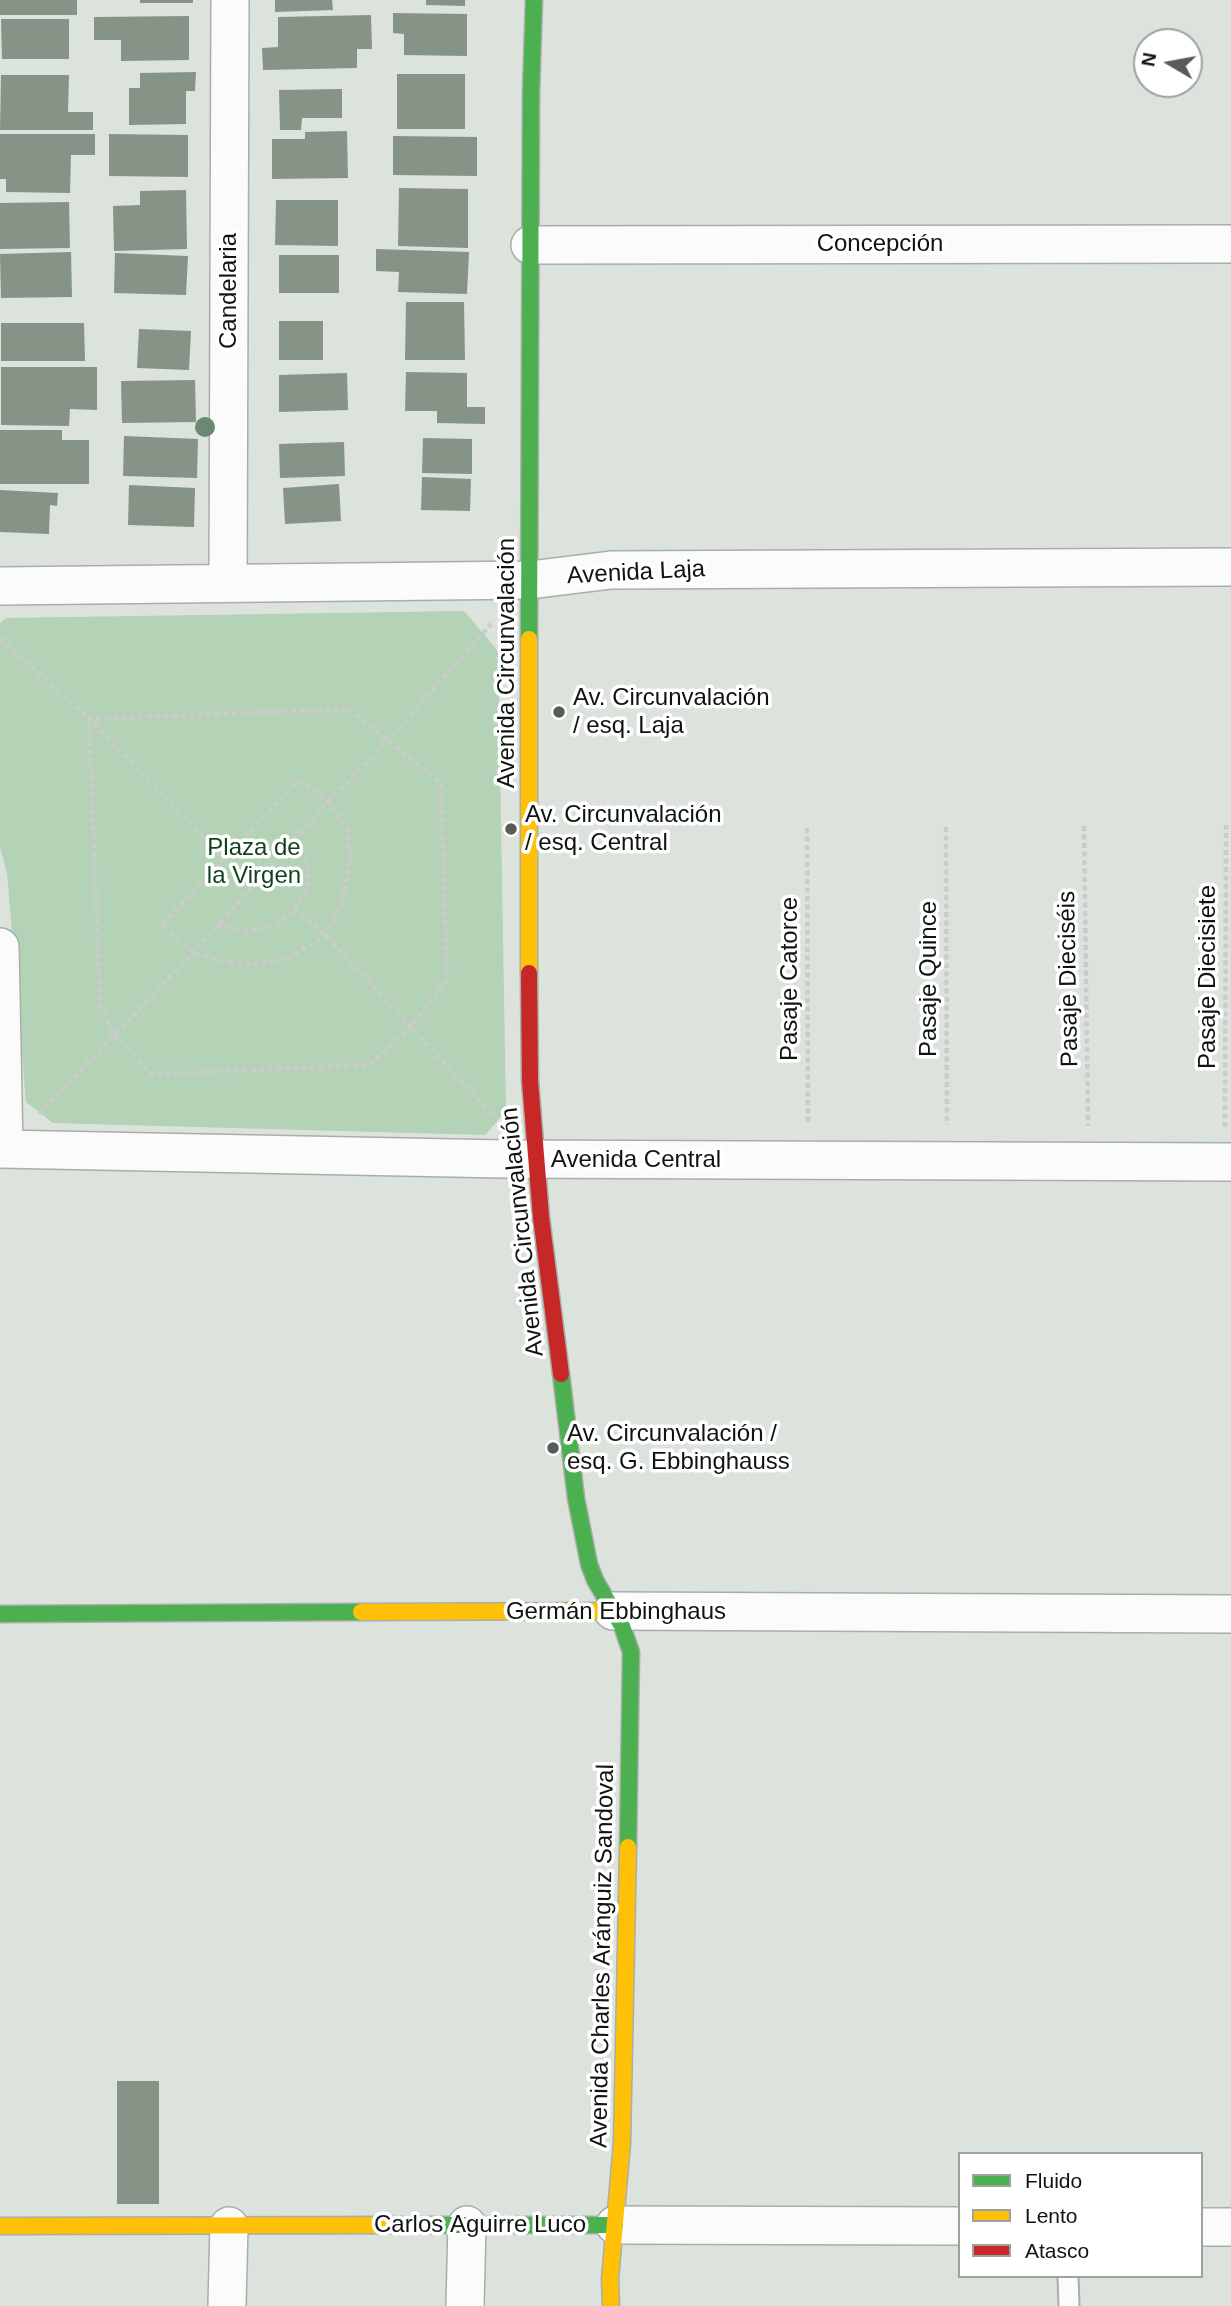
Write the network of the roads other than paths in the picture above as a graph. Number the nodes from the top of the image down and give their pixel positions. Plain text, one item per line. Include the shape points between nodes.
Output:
1 (230, 0) edge
2 (534, 0) edge
3 (1231, 244) edge
4 (530, 245) junction
5 (1231, 567) edge
6 (530, 580) junction
7 (228, 582) junction
8 (0, 586) edge
9 (0, 947) edge
10 (1228, 1146) edge
11 (2, 1149) edge
12 (535, 1159) junction
13 (614, 1611) junction
14 (0, 1614) edge
15 (1231, 1614) edge
16 (467, 2225) junction
17 (615, 2225) junction
18 (229, 2226) junction
19 (958, 2226) edge
20 (0, 2227) edge
21 (1203, 2227) edge
22 (1231, 2227) edge
23 (1068, 2278) edge
24 (227, 2306) edge
25 (465, 2306) edge
26 (611, 2306) edge
27 (1069, 2306) edge

1 - 7 street, Candelaria
2 - 4 street, Avenida Circunvalación
3 - 4 street, Concepción
4 - 6 street, Avenida Circunvalación
5 - 6 street, Avenida Laja via 611,569
6 - 7 street, Avenida Laja
6 - 12 street, Avenida Circunvalación via 529,1001
7 - 8 street, Avenida Laja
9 - 11 street
10 - 12 street, Avenida Central
11 - 12 street, Avenida Central
12 - 13 street, Avenida Circunvalación via 576,1498 595,1580
13 - 14 street, Germán Ebbinghaus
13 - 15 street, Germán Ebbinghaus
13 - 17 street, Avenida Charles Aránguiz Sandoval via 627,1638 632,1667 622,2143
16 - 17 street, Carlos Aguirre Luco
16 - 18 street, Carlos Aguirre Luco
16 - 25 street
17 - 19 street, Carlos Aguirre Luco
17 - 26 street, Avenida Charles Aránguiz Sandoval
18 - 20 street, Carlos Aguirre Luco
18 - 24 street
21 - 22 street
23 - 27 lane

